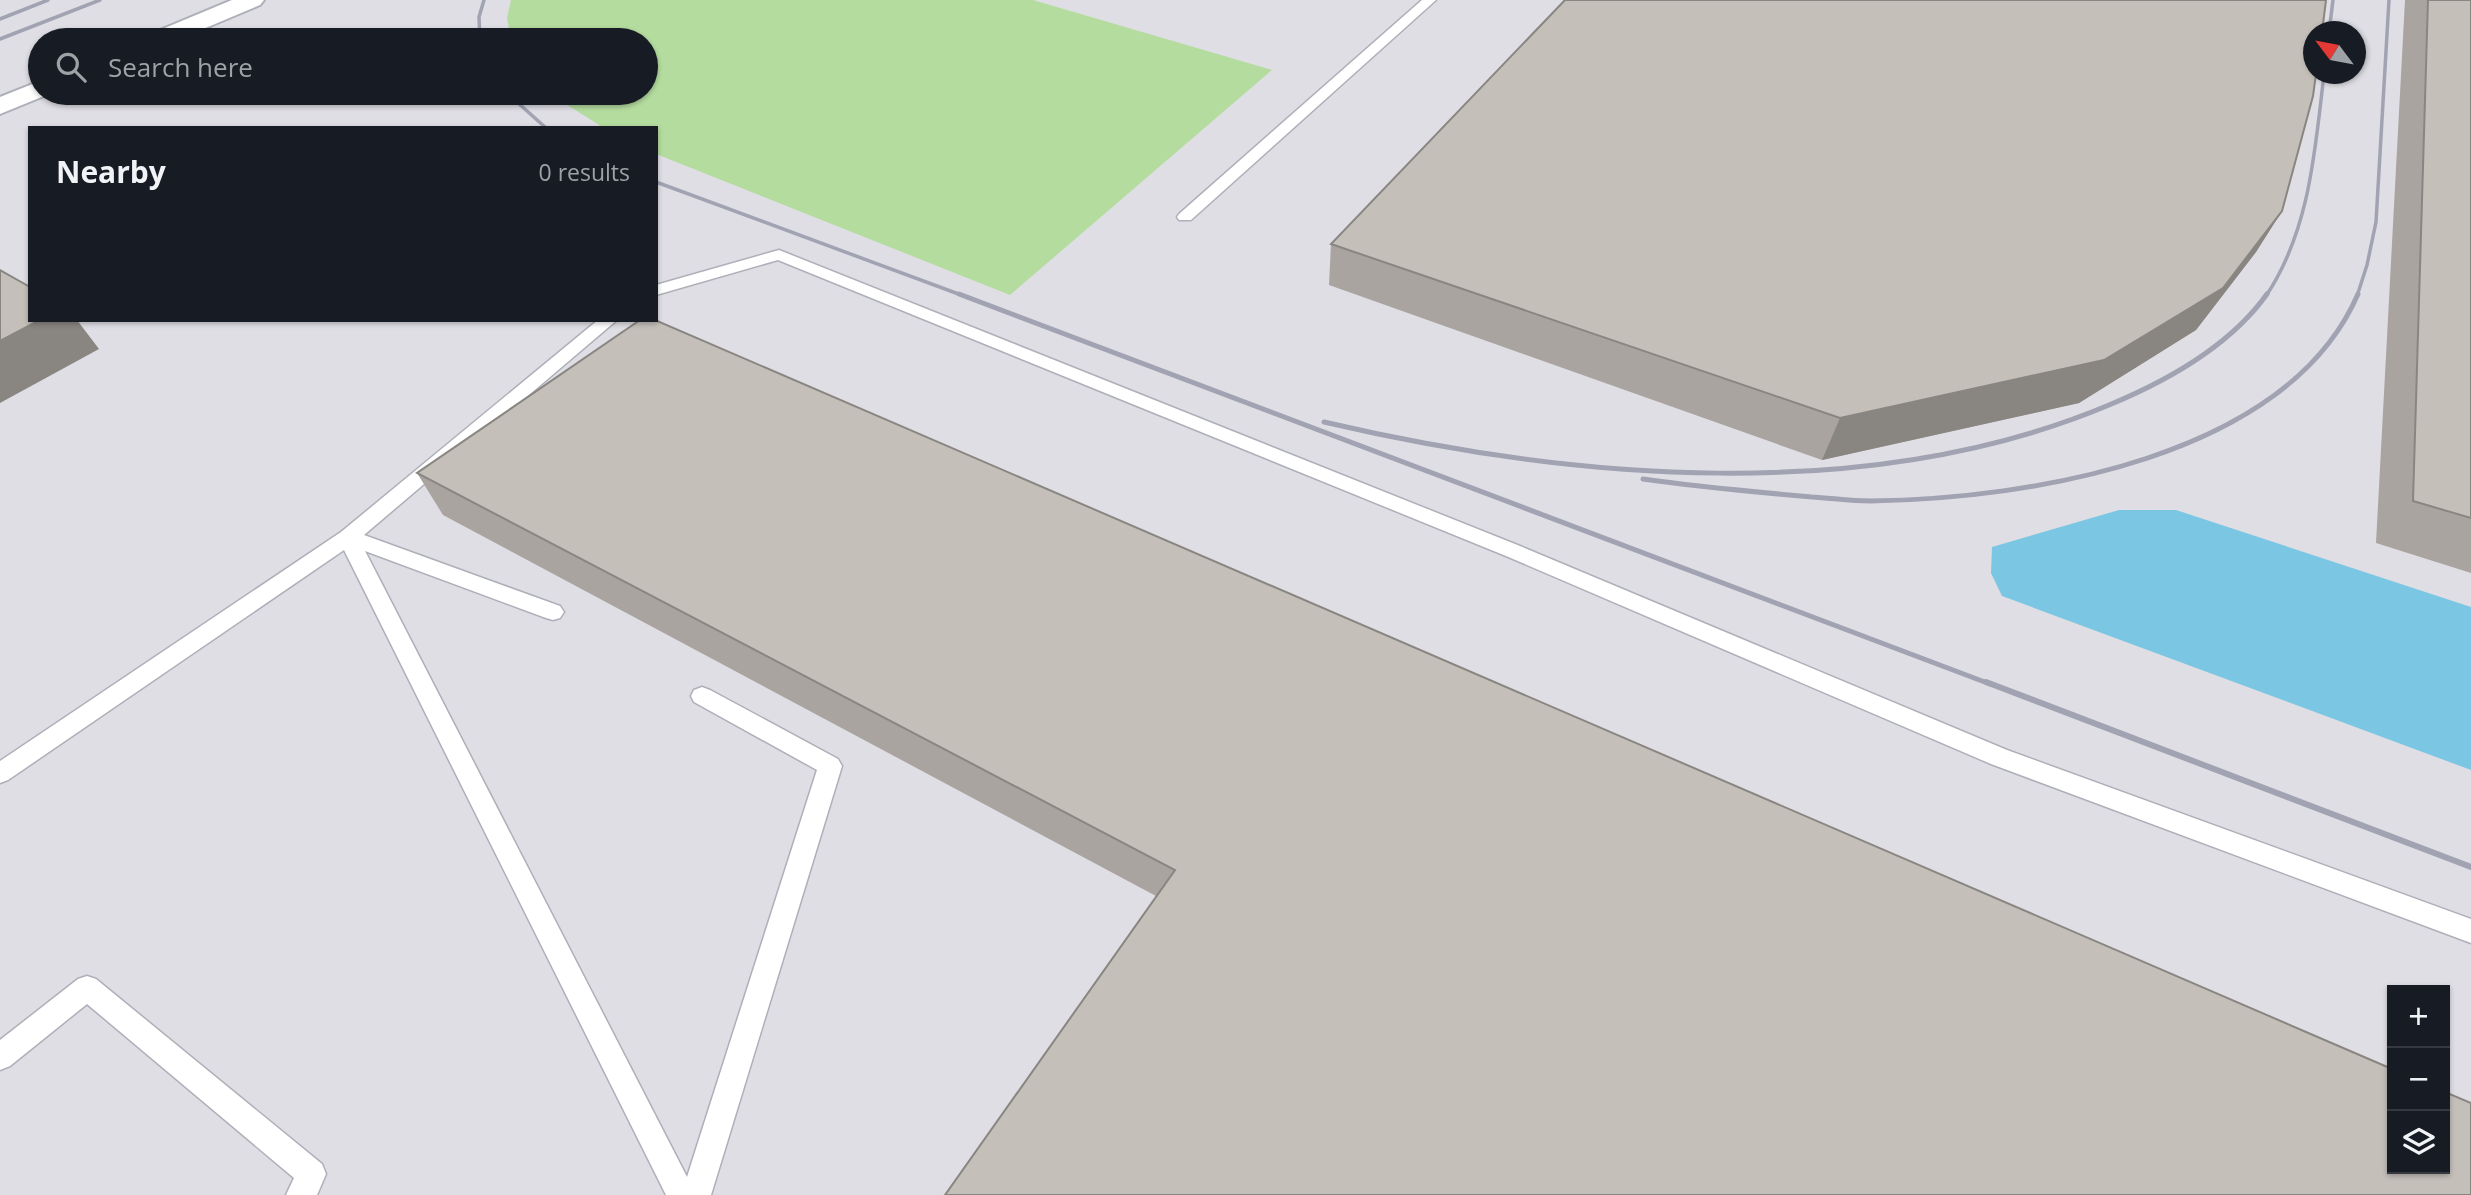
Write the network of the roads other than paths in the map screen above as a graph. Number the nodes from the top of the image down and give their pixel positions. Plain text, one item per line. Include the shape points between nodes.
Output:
1 (252, 0) edge
2 (1430, 0) edge
3 (186, 28) edge
4 (28, 94) edge
5 (0, 106) edge
6 (1185, 217) dead end
7 (658, 289) edge
8 (607, 322) edge
9 (348, 537) junction
10 (553, 612) dead end
11 (702, 696) dead end
12 (0, 773) edge
13 (2471, 931) edge
14 (0, 1057) edge
15 (301, 1195) edge
16 (681, 1195) edge
17 (696, 1195) edge

1 - 3 street
2 - 6 lane
4 - 5 street
7 - 13 lane via 779,256 1513,551 1999,757
8 - 9 lane
9 - 10 lane
9 - 12 lane
9 - 16 lane
11 - 17 lane via 830,766
14 - 15 lane via 87,988 312,1174

